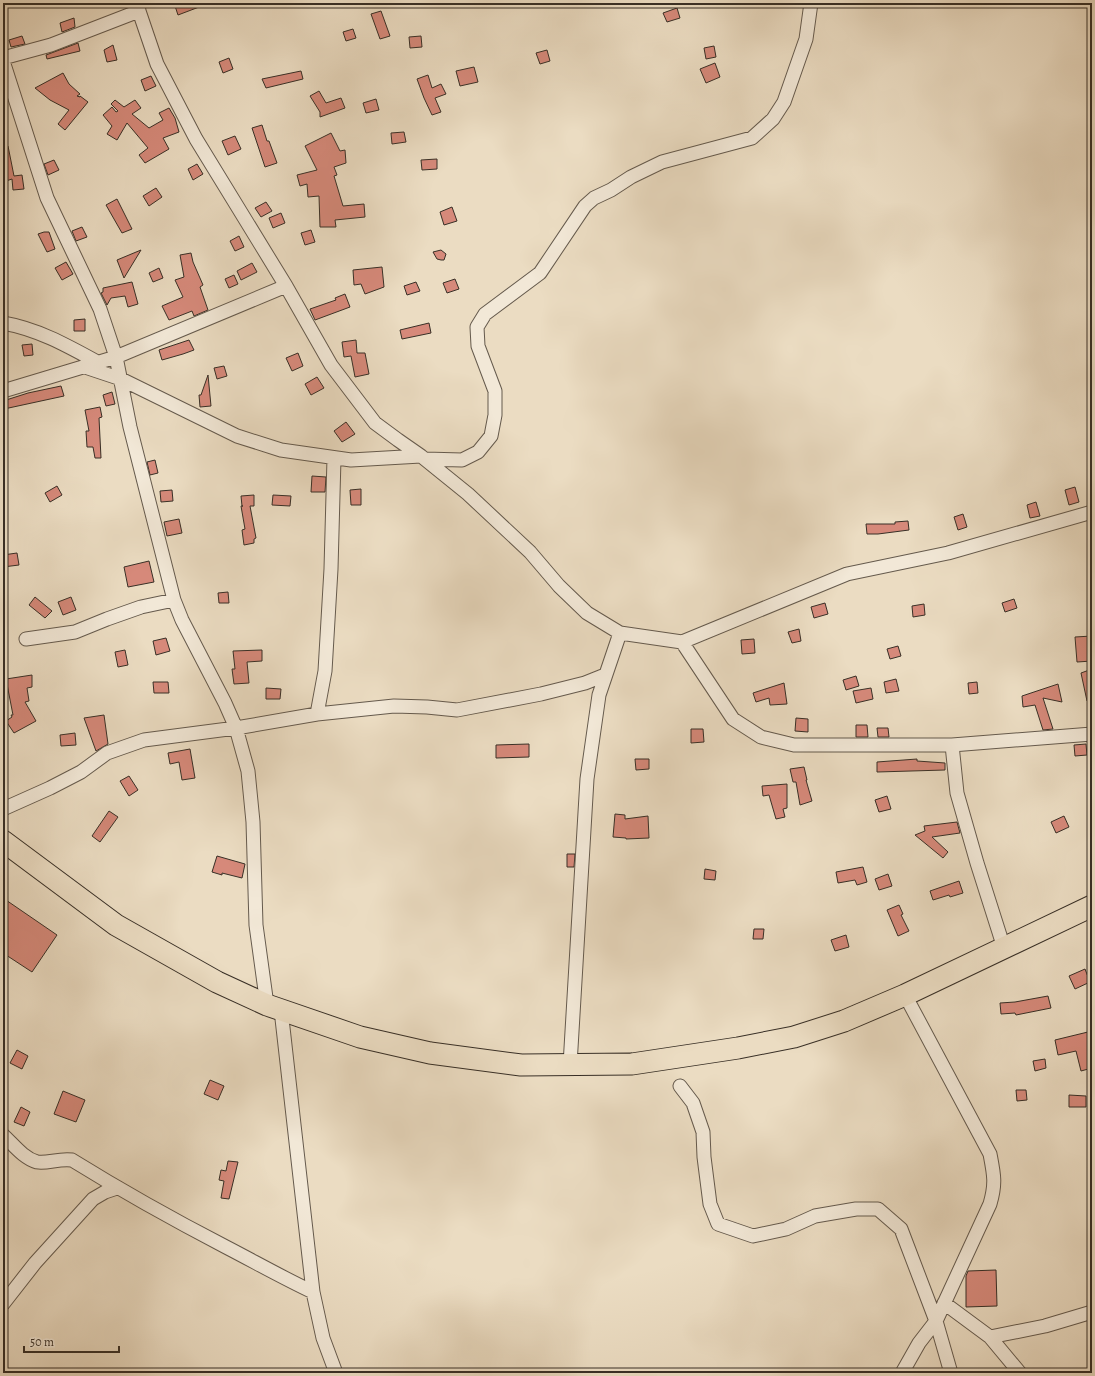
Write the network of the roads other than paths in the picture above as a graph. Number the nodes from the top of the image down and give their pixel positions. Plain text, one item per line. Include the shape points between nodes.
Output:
1 (811, 3) edge
2 (139, 7) edge
3 (3, 58) edge
4 (4, 67) edge
5 (286, 286) junction
6 (3, 323) edge
7 (116, 357) junction
8 (99, 363) junction
9 (85, 367) junction
10 (121, 379) junction
11 (3, 391) edge
12 (423, 457) junction
13 (334, 458) junction
14 (1092, 512) edge
15 (174, 600) junction
16 (620, 633) junction
17 (26, 640) dead end
18 (682, 642) junction
19 (605, 675) junction
20 (317, 714) junction
21 (236, 728) junction
22 (1092, 734) edge
23 (952, 745) junction
24 (3, 809) edge
25 (3, 841) edge
26 (1092, 906) edge
27 (1004, 948) junction
28 (905, 995) junction
29 (274, 1008) junction
30 (570, 1065) junction
31 (680, 1086) dead end
32 (3, 1135) edge
33 (117, 1188) junction
34 (313, 1292) junction
35 (944, 1303) junction
36 (3, 1304) edge
37 (1092, 1312) edge
38 (936, 1321) junction
39 (990, 1337) junction
40 (336, 1373) edge
41 (902, 1373) edge
42 (951, 1373) edge
43 (1020, 1373) edge

1 - 12 street via 806,39 784,102 773,119 752,138 662,162 594,198 585,206 540,273 485,314 477,327 478,346 495,391 495,415 491,436 478,452 462,460
2 - 3 street via 51,45
2 - 5 street via 157,64 196,138
4 - 7 street via 47,198 100,309
5 - 7 street
5 - 12 street via 332,365 375,423
6 - 8 street via 17,325 60,342
7 - 8 street
7 - 10 street
8 - 9 street
9 - 10 street
9 - 11 street
10 - 13 street via 237,436 281,450
10 - 15 street via 130,426
12 - 13 street via 351,460
12 - 16 street via 468,494 530,552 559,586 587,613
13 - 20 street via 332,569 326,671
14 - 18 street via 948,553 847,574
15 - 17 street via 141,607 75,632
15 - 21 street
16 - 18 street
16 - 19 street
18 - 23 street via 733,719 761,737 794,745
19 - 20 street via 548,692 457,710 394,706
19 - 30 street via 599,695 586,779
20 - 21 street
21 - 24 street via 144,740 107,753 81,772
21 - 29 street via 248,771 256,925
22 - 23 street
23 - 27 street via 957,792
25 - 29 main road via 116,925 217,982
26 - 27 main road
27 - 28 main road
28 - 30 main road via 844,1021 794,1037 632,1064
28 - 35 street via 990,1154 994,1173 990,1204
29 - 30 main road via 360,1037 430,1053 521,1065
29 - 34 street
31 - 38 street via 693,1103 703,1132 710,1204 718,1224 753,1236 786,1228 815,1216 856,1209 878,1209 901,1228
32 - 33 street via 24,1155 38,1162 72,1160
33 - 34 street
33 - 36 street via 93,1199
34 - 40 street via 323,1338
35 - 38 street
35 - 39 street
37 - 39 street via 1044,1326
38 - 41 street via 919,1343
38 - 42 street
39 - 43 street

